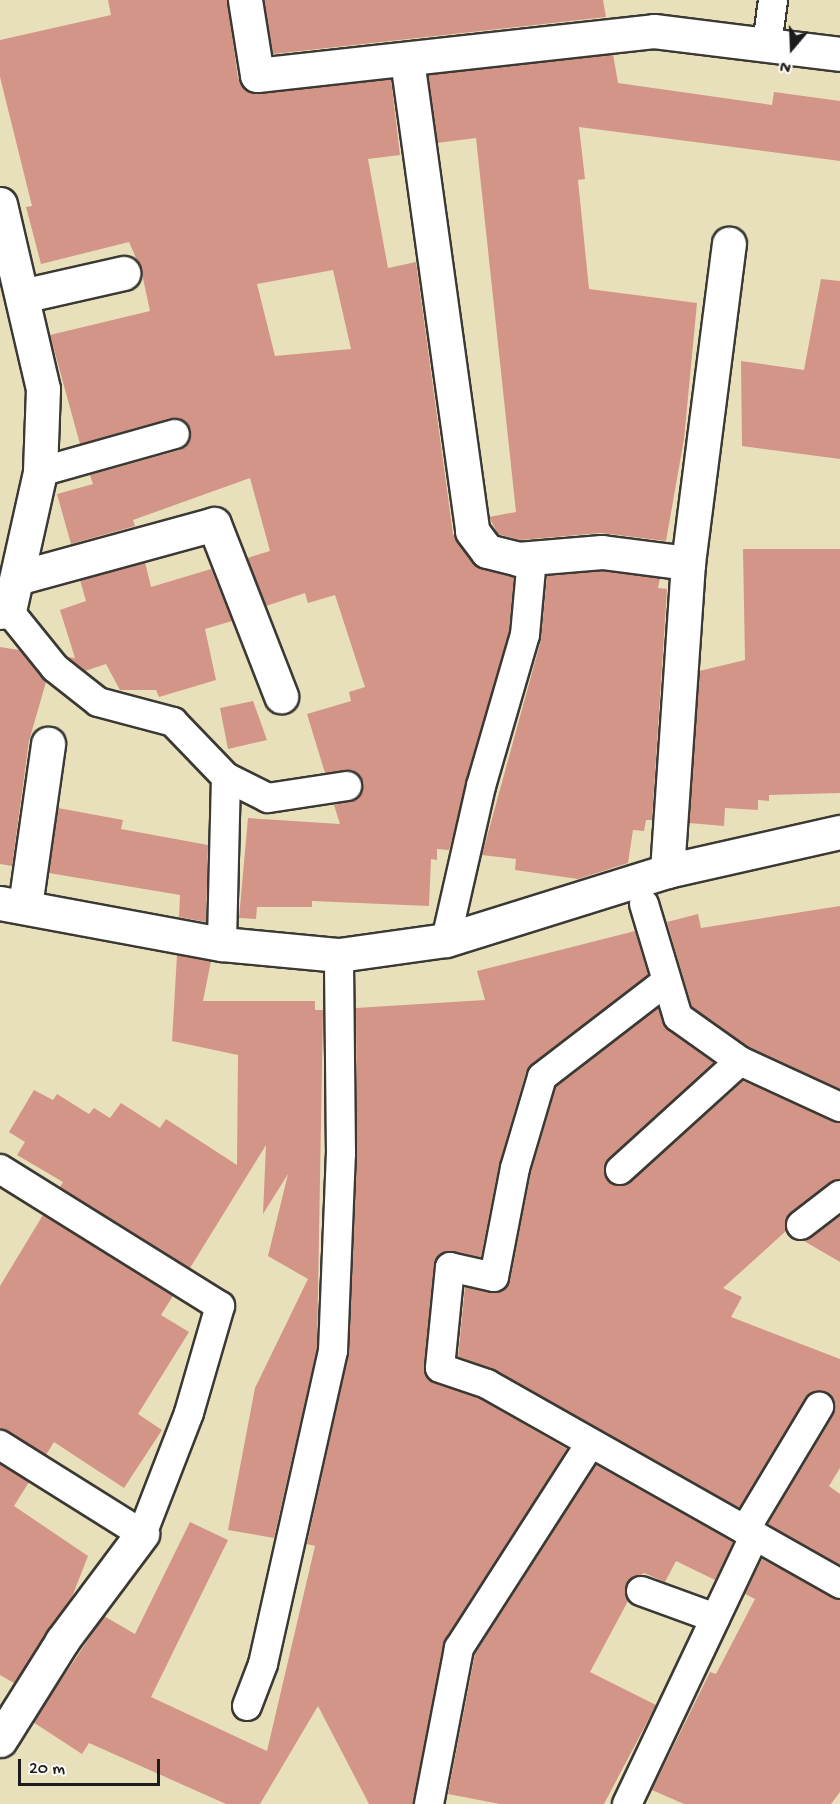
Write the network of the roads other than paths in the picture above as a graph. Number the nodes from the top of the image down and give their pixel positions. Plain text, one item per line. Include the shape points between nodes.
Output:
1 (245, 0) edge
2 (773, 0) edge
3 (767, 45) junction
4 (840, 54) edge
5 (407, 60) junction
6 (0, 204) edge
7 (3, 243) edge
8 (729, 244) dead end
9 (123, 273) dead end
10 (22, 296) junction
11 (175, 434) dead end
12 (40, 472) junction
13 (532, 558) junction
14 (688, 563) junction
15 (17, 578) junction
16 (4, 612) edge
17 (280, 696) dead end
18 (48, 744) dead end
19 (226, 777) junction
20 (347, 786) dead end
21 (840, 832) edge
22 (667, 870) junction
23 (12, 904) edge
24 (644, 904) dead end
25 (446, 940) junction
26 (222, 944) junction
27 (339, 956) junction
28 (664, 983) junction
29 (740, 1061) junction
30 (840, 1107) edge
31 (0, 1169) edge
32 (620, 1170) dead end
33 (840, 1195) edge
34 (801, 1225) dead end
35 (819, 1407) dead end
36 (590, 1444) junction
37 (0, 1445) edge
38 (750, 1532) junction
39 (142, 1534) junction
40 (840, 1584) edge
41 (641, 1591) dead end
42 (714, 1618) junction
43 (247, 1706) dead end
44 (4, 1723) edge
45 (429, 1804) edge
46 (627, 1804) edge

1 - 5 street via 257,75
2 - 3 lane
3 - 4 street
3 - 5 street via 654,31
5 - 13 street via 472,531 488,551
6 - 7 street
7 - 10 street
8 - 14 street
9 - 10 street
10 - 12 street via 43,389
11 - 12 lane
12 - 15 street
13 - 14 street via 602,552
13 - 25 lane via 525,635 481,786
14 - 22 street
15 - 16 street
15 - 17 street via 214,524
16 - 19 lane via 55,668 90,695 173,722
18 - 23 street
19 - 20 lane via 268,798
19 - 26 lane
21 - 22 street
22 - 25 street
23 - 26 street
24 - 28 lane
25 - 27 street
26 - 27 street
27 - 43 lane via 341,1154 333,1351 263,1664
28 - 29 lane via 678,1017
28 - 36 lane via 542,1077 515,1168 494,1277 450,1267 440,1368 487,1384
29 - 30 lane
29 - 32 lane
31 - 39 lane via 220,1306 189,1413
33 - 34 lane
35 - 38 lane
36 - 38 lane
36 - 45 lane via 459,1648
37 - 39 lane
38 - 40 lane
38 - 42 lane
39 - 44 street
41 - 42 lane
42 - 46 lane

